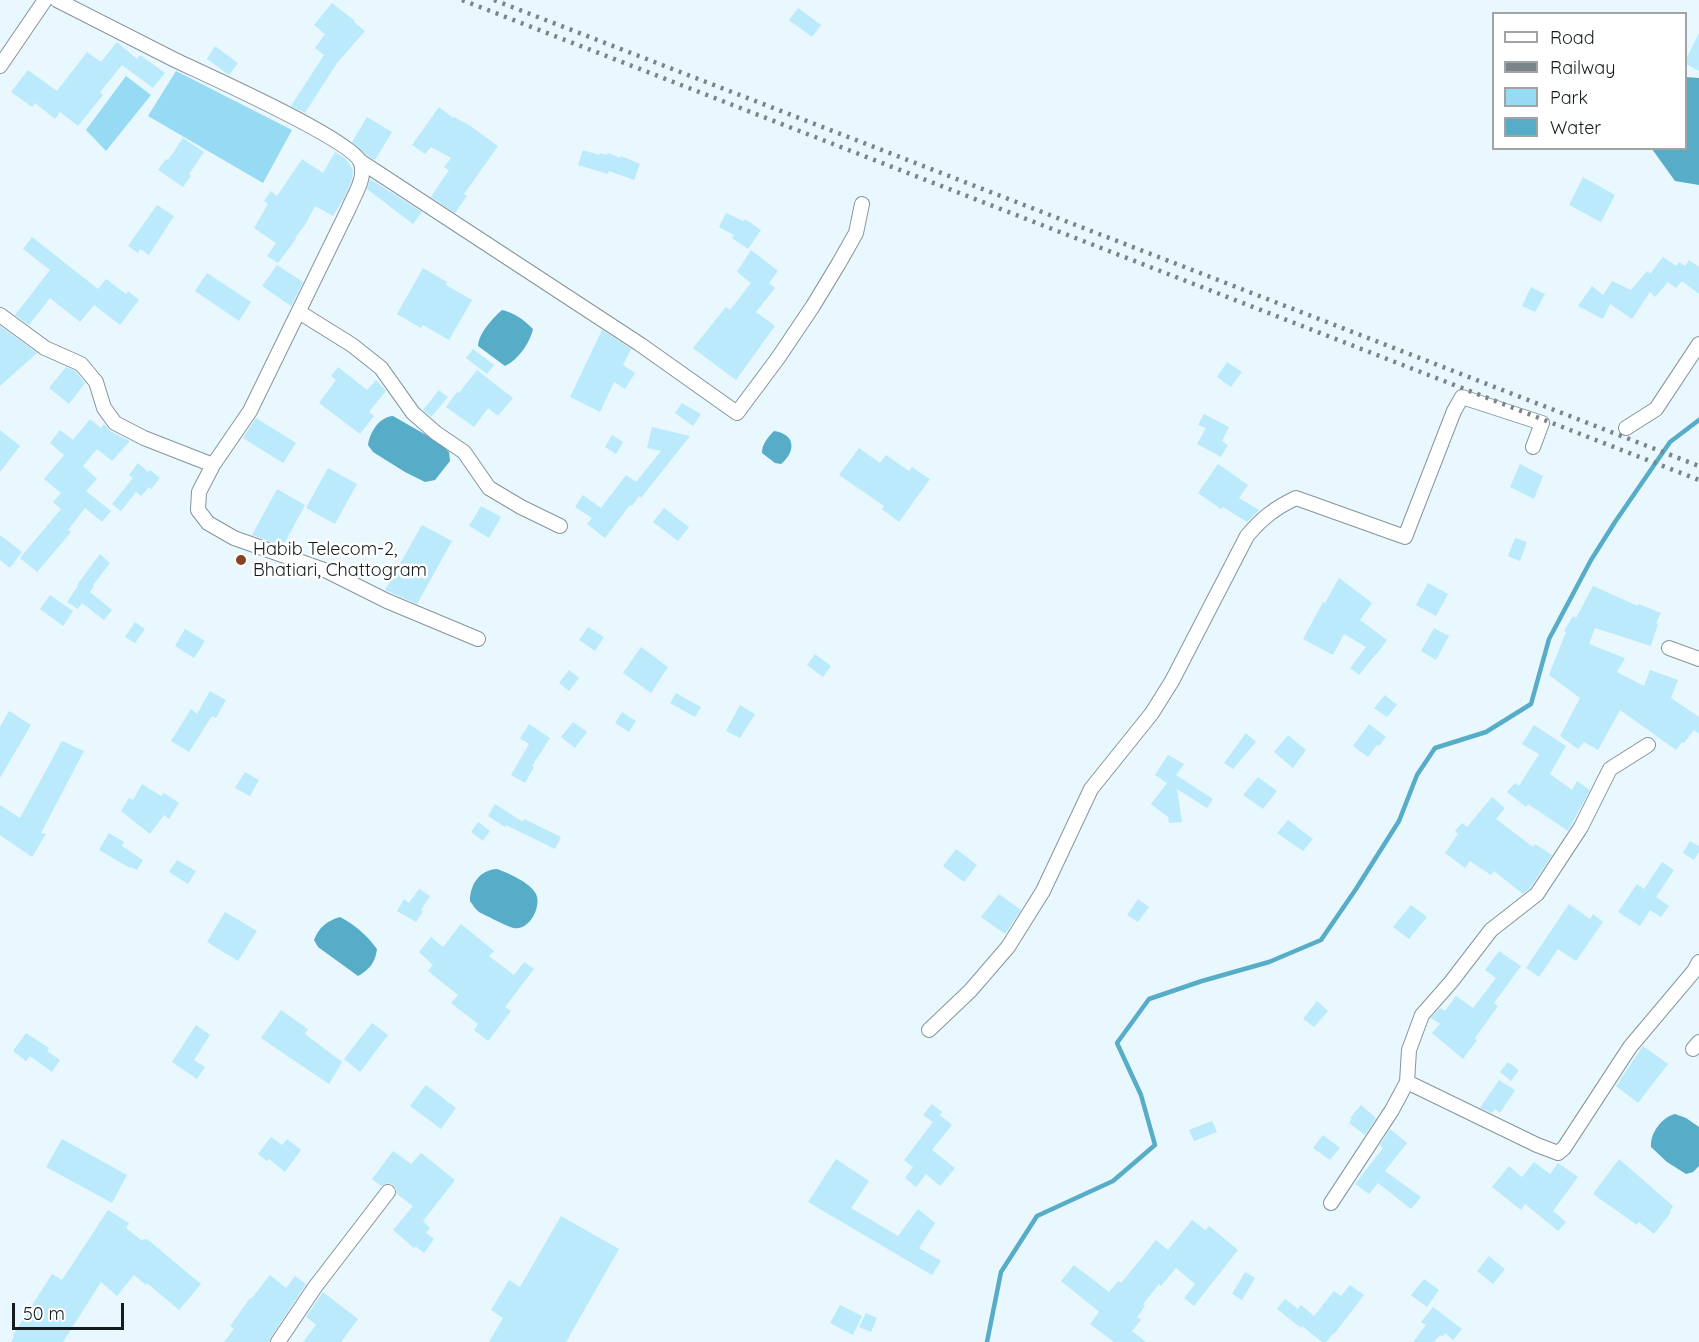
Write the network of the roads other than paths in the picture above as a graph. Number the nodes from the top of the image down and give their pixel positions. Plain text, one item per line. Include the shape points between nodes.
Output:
1 (45, 0) edge
2 (57, 0) edge
3 (0, 66) edge
4 (360, 161) junction
5 (862, 204) dead end
6 (298, 312) junction
7 (0, 315) edge
8 (1699, 344) edge
9 (1626, 428) dead end
10 (1533, 447) dead end
11 (213, 465) junction
12 (560, 526) dead end
13 (478, 639) dead end
14 (1669, 648) dead end
15 (1699, 659) edge
16 (1648, 745) dead end
17 (1699, 962) edge
18 (929, 1030) dead end
19 (1407, 1082) junction
20 (388, 1192) dead end
21 (1331, 1203) dead end
22 (278, 1342) edge

1 - 3 street
2 - 4 street via 255,97 346,148
4 - 5 street via 641,345 737,413 839,263 856,232
4 - 6 street via 363,176
6 - 11 street via 250,411
6 - 12 street via 381,368 413,413 464,452 489,488
7 - 11 street via 45,348 81,364 96,382 104,408 115,423
8 - 9 street via 1656,409
10 - 18 street via 1542,423 1462,397 1405,537 1296,498 1260,520 1247,536 1152,713 1091,789 1043,891 1008,947
11 - 13 street via 199,492 198,510 208,523 234,538 327,571
14 - 15 street
16 - 19 street via 1610,769 1581,827 1537,894 1491,930 1422,1015 1409,1050
17 - 19 street via 1630,1047 1558,1153
19 - 21 street
20 - 22 street

